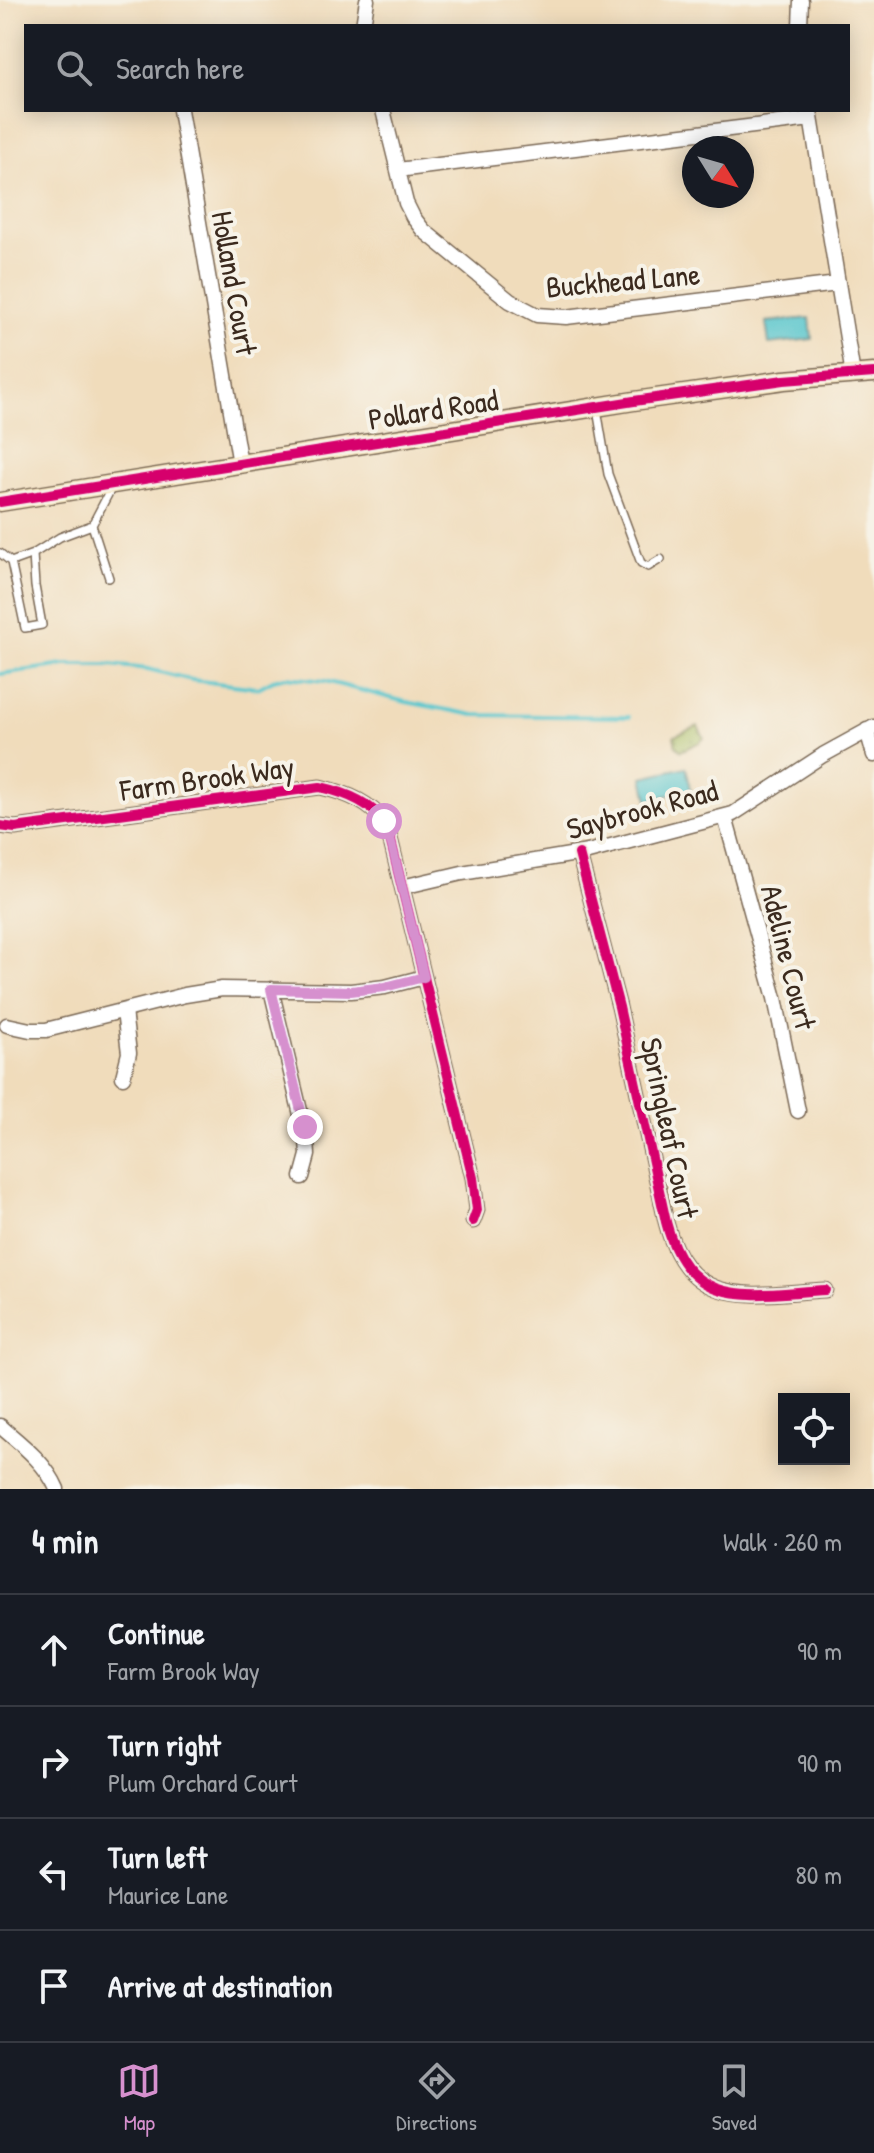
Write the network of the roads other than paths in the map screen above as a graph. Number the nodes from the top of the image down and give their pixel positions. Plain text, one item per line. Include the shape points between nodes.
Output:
1 (367, 0) edge
2 (801, 0) edge
3 (363, 24) edge
4 (800, 24) edge
5 (180, 112) edge
6 (384, 112) edge
7 (811, 115) edge
8 (398, 170) junction
9 (838, 284) junction
10 (874, 373) edge
11 (853, 375) junction
12 (596, 407) junction
13 (240, 464) junction
14 (113, 484) junction
15 (0, 502) edge
16 (92, 525) junction
17 (0, 553) edge
18 (33, 554) junction
19 (661, 559) dead end
20 (11, 562) junction
21 (109, 578) dead end
22 (871, 728) edge
23 (874, 755) edge
24 (725, 817) junction
25 (0, 826) edge
26 (579, 854) junction
27 (402, 887) junction
28 (424, 977) junction
29 (271, 989) junction
30 (124, 1011) junction
31 (7, 1025) dead end
32 (123, 1077) dead end
33 (798, 1111) dead end
34 (302, 1177) dead end
35 (473, 1221) dead end
36 (825, 1290) dead end
37 (0, 1426) edge
38 (57, 1489) edge

1 - 3 street
2 - 4 street
5 - 13 street, Holland Court
6 - 8 street, Buckhead Lane
7 - 8 street
7 - 9 street
8 - 9 street, Buckhead Lane via 406,203 423,230 510,301 537,315 566,317
9 - 11 street
10 - 11 street, Pollard Road
11 - 12 street, Pollard Road
12 - 13 street, Pollard Road
12 - 19 lane via 608,474 641,563 648,567
13 - 14 street, Pollard Road
14 - 15 street, Pollard Road
14 - 16 lane
16 - 18 lane
16 - 21 lane
17 - 20 lane
18 - 20 lane
18 - 20 lane via 42,625 25,628
22 - 23 street
22 - 24 street, Saybrook Road
24 - 26 street, Saybrook Road
24 - 33 street, Adeline Court via 775,998
25 - 27 street, Farm Brook Way via 320,787 362,802 384,821
26 - 27 street, Saybrook Road
26 - 36 street, Springleaf Court via 676,1252 699,1280 729,1293
27 - 28 street, Farm Brook Way
28 - 29 street via 351,991
28 - 35 street, Farm Brook Way via 473,1178
29 - 30 street via 211,991
29 - 34 street via 307,1140
30 - 31 street via 46,1030
30 - 32 street via 129,1053
37 - 38 street via 46,1468

